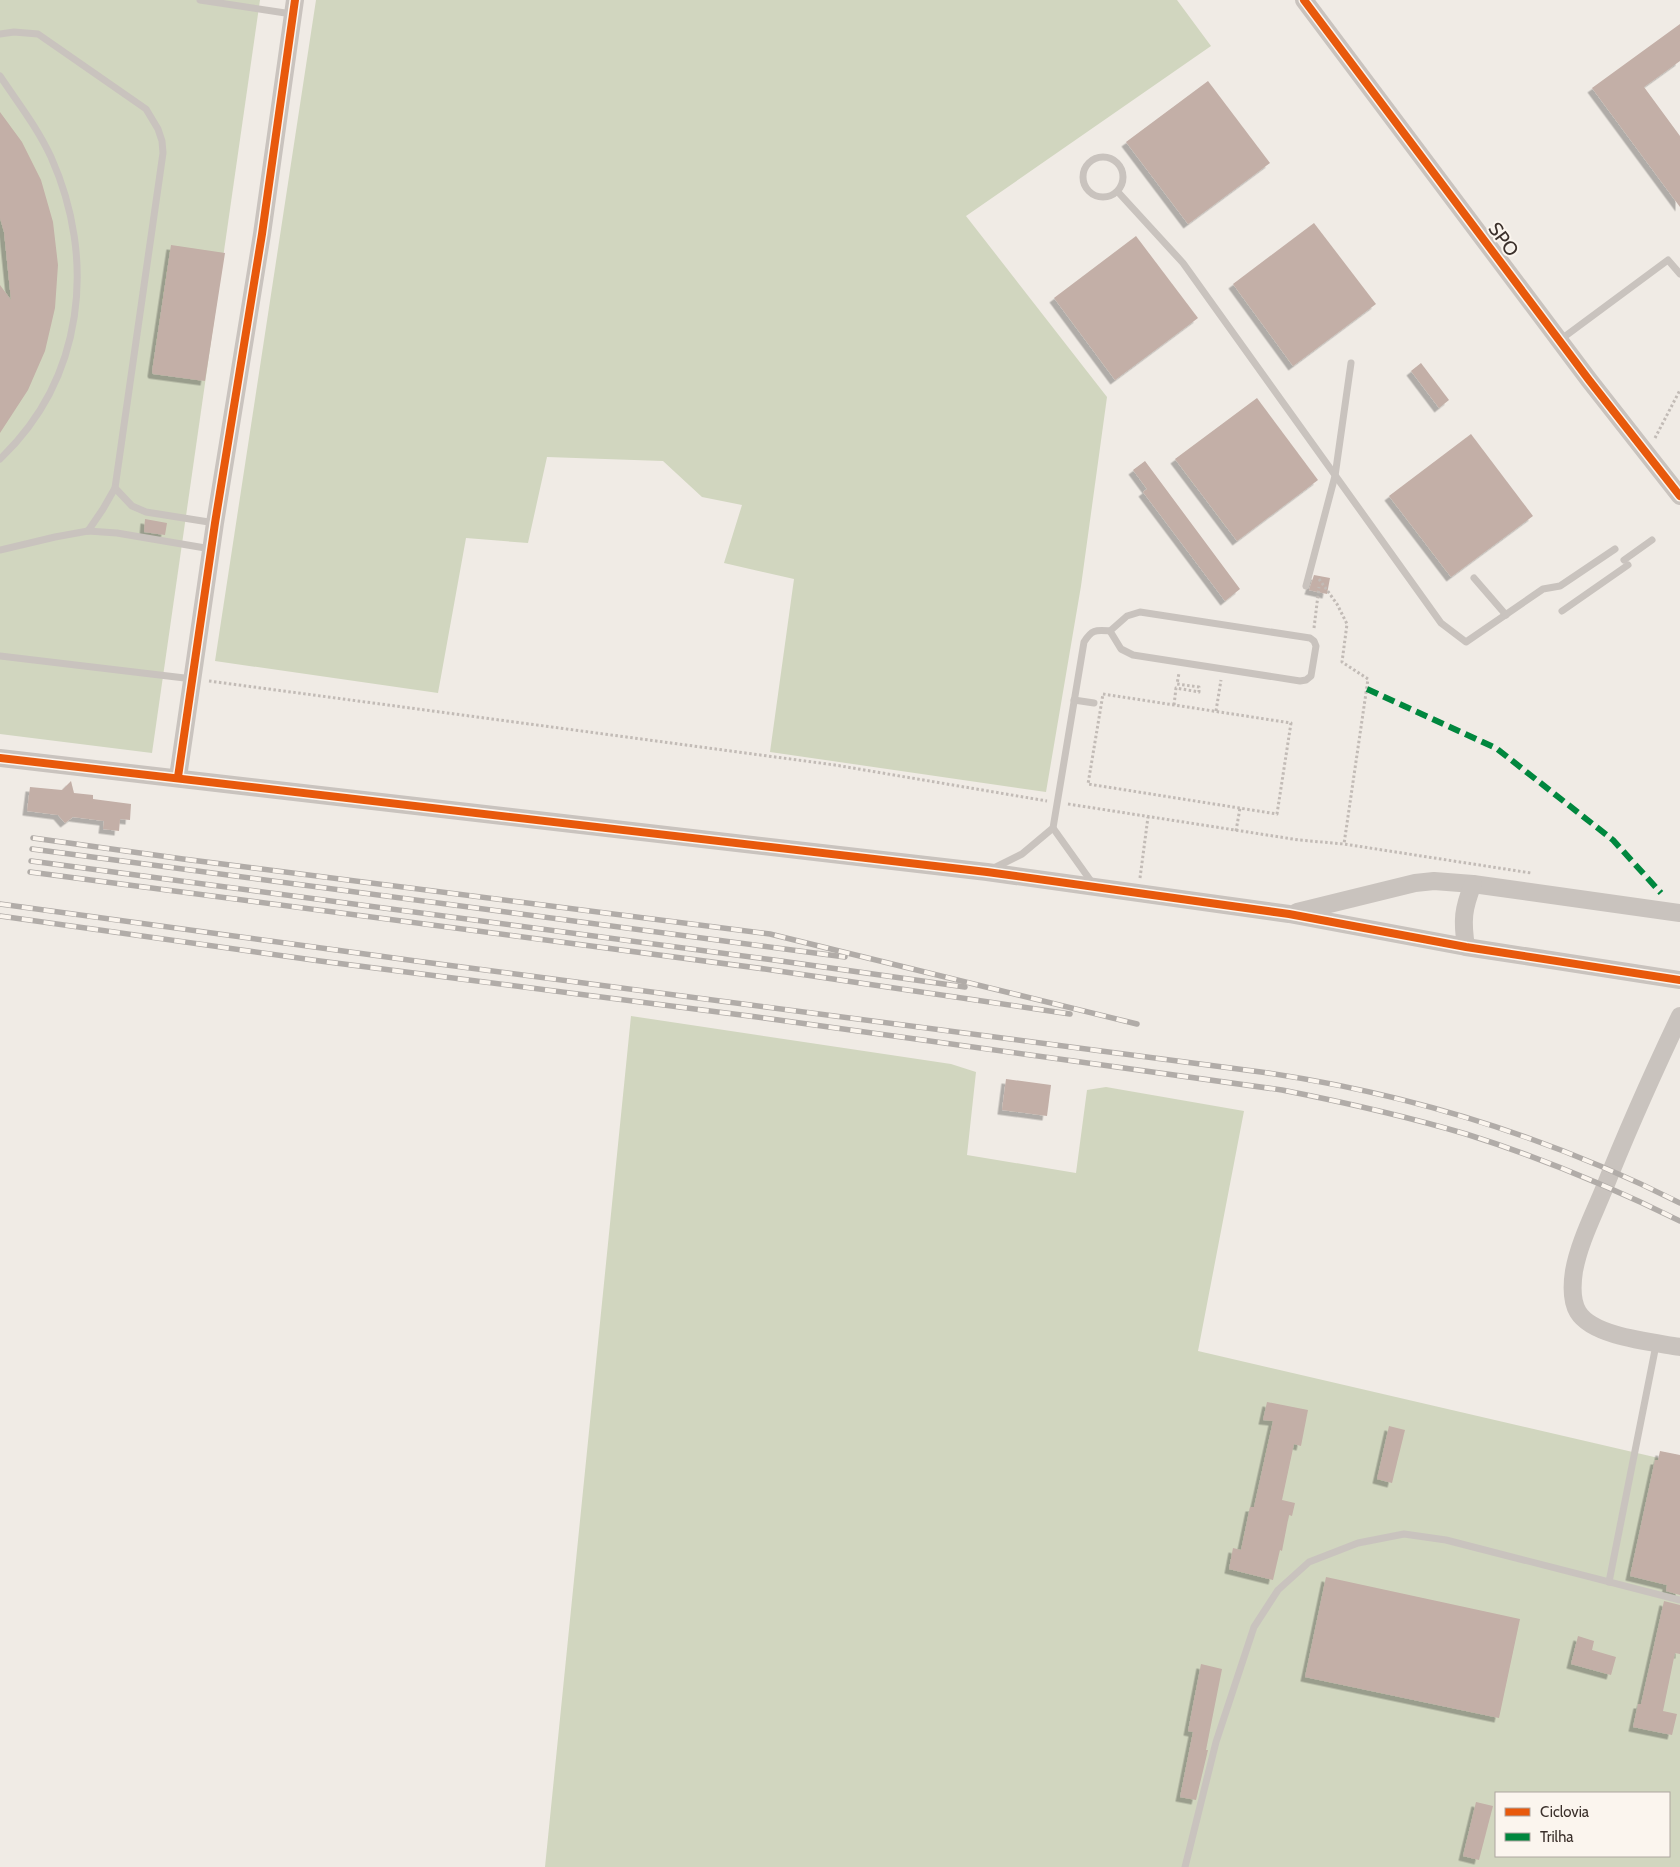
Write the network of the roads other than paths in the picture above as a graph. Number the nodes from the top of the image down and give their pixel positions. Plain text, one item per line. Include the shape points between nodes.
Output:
1 (200, 0) edge
2 (1304, 0) edge
3 (294, 7) edge
4 (0, 34) edge
5 (0, 76) edge
6 (1118, 192) junction
7 (1680, 274) edge
8 (1560, 341) junction
9 (1351, 363) dead end
10 (0, 459) edge
11 (1335, 476) junction
12 (115, 488) junction
13 (1680, 496) edge
14 (215, 523) junction
15 (88, 531) junction
16 (1652, 540) dead end
17 (1615, 548) dead end
18 (211, 549) junction
19 (0, 550) edge
20 (1474, 578) dead end
21 (1306, 586) dead end
22 (1562, 611) dead end
23 (1506, 615) junction
24 (1110, 631) junction
25 (0, 656) edge
26 (193, 679) junction
27 (1074, 700) junction
28 (1094, 702) dead end
29 (0, 758) edge
30 (178, 777) junction
31 (1053, 828) junction
32 (987, 872) junction
33 (1473, 884) junction
34 (1094, 887) junction
35 (1680, 913) edge
36 (1289, 914) junction
37 (1466, 947) junction
38 (1680, 980) edge
39 (1680, 1016) edge
40 (1656, 1343) junction
41 (1680, 1347) edge
42 (1609, 1582) junction
43 (1680, 1600) edge
44 (1185, 1867) edge

1 - 3 lane
2 - 8 street, SPO
3 - 14 street via 262,234
4 - 12 lane via 38,34 146,109 162,141 163,153
5 - 10 lane via 37,131 60,180 69,209 78,270 73,327 66,355 30,426
6 - 6 lane via 1106,198 1093,196 1084,186 1083,171 1092,159 1107,156 1120,164 1125,178
6 - 11 lane via 1183,263
7 - 8 lane via 1668,260
8 - 13 street, SPO
9 - 11 lane
11 - 21 lane
11 - 23 lane via 1441,623 1466,642
12 - 14 lane via 132,506 146,512
12 - 15 lane
14 - 18 street
15 - 18 lane
15 - 19 lane
16 - 22 lane
17 - 23 lane via 1560,586 1543,589
18 - 26 street
20 - 23 lane
24 - 24 lane via 1121,649 1133,656 1300,681 1311,676 1316,646 1310,638 1140,612 1127,616
24 - 27 lane via 1098,630 1089,634 1084,642
25 - 26 lane
26 - 30 street
27 - 28 lane
27 - 31 lane
29 - 30 street
30 - 32 street
31 - 32 lane via 1022,854
31 - 34 lane
32 - 34 street
33 - 35 street
33 - 36 street via 1415,884
33 - 37 street via 1465,906 1463,927
34 - 36 street
36 - 37 street
37 - 38 street
39 - 40 street via 1634,1113 1592,1218 1578,1255 1572,1294 1578,1312 1588,1322 1600,1329
40 - 41 street
40 - 42 lane
42 - 43 lane
42 - 44 lane via 1446,1540 1404,1534 1358,1542 1309,1562 1278,1590 1254,1627 1216,1742

